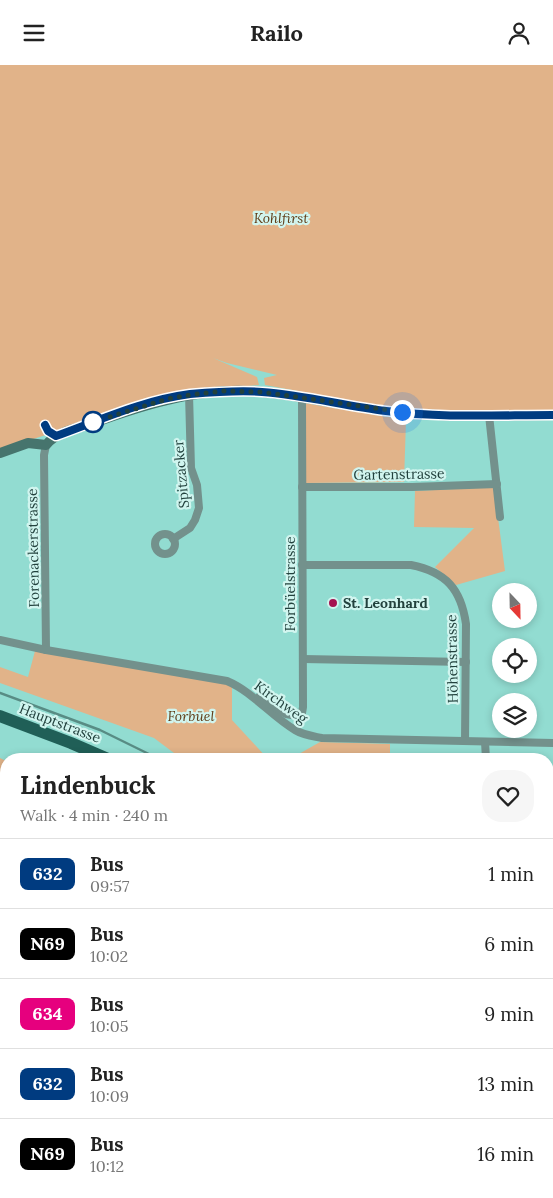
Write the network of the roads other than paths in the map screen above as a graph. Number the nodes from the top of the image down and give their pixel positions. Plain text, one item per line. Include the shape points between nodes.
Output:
1 (189, 395) junction
2 (302, 398) junction
3 (489, 415) junction
4 (553, 415) edge
5 (46, 445) junction
6 (0, 453) edge
7 (496, 484) junction
8 (302, 487) junction
9 (500, 517) dead end
10 (173, 539) dead end
11 (302, 565) junction
12 (0, 640) edge
13 (46, 650) junction
14 (303, 659) junction
15 (466, 662) junction
16 (252, 696) junction
17 (0, 716) edge
18 (466, 741) junction
19 (485, 742) junction
20 (553, 743) edge
21 (94, 753) edge
22 (486, 753) edge

1 - 2 street via 224,391 262,392
1 - 5 street via 118,414 56,436
1 - 10 street, Spitzacker via 190,468 199,508 190,528
2 - 3 street via 387,411
2 - 8 street, Forbüelstrasse
3 - 4 street
3 - 7 street
5 - 6 street via 28,443
5 - 13 street, Forenackerstrasse
7 - 8 street, Gartenstrasse
7 - 9 street
8 - 11 street, Forbüelstrasse
11 - 14 street, Forbüelstrasse
11 - 15 street, Höhenstrasse via 411,565 436,573 450,583 464,609
12 - 13 street, Kirchweg
13 - 16 street, Kirchweg via 221,680
14 - 15 street
14 - 16 street, Forbüelstrasse via 303,707 300,715 286,714
15 - 18 street, Höhenstrasse
16 - 18 street, Kirchweg via 295,730 322,739
17 - 21 main road, Hauptstrasse
18 - 19 street, Kirchweg
19 - 20 street, Kirchweg
19 - 22 street

